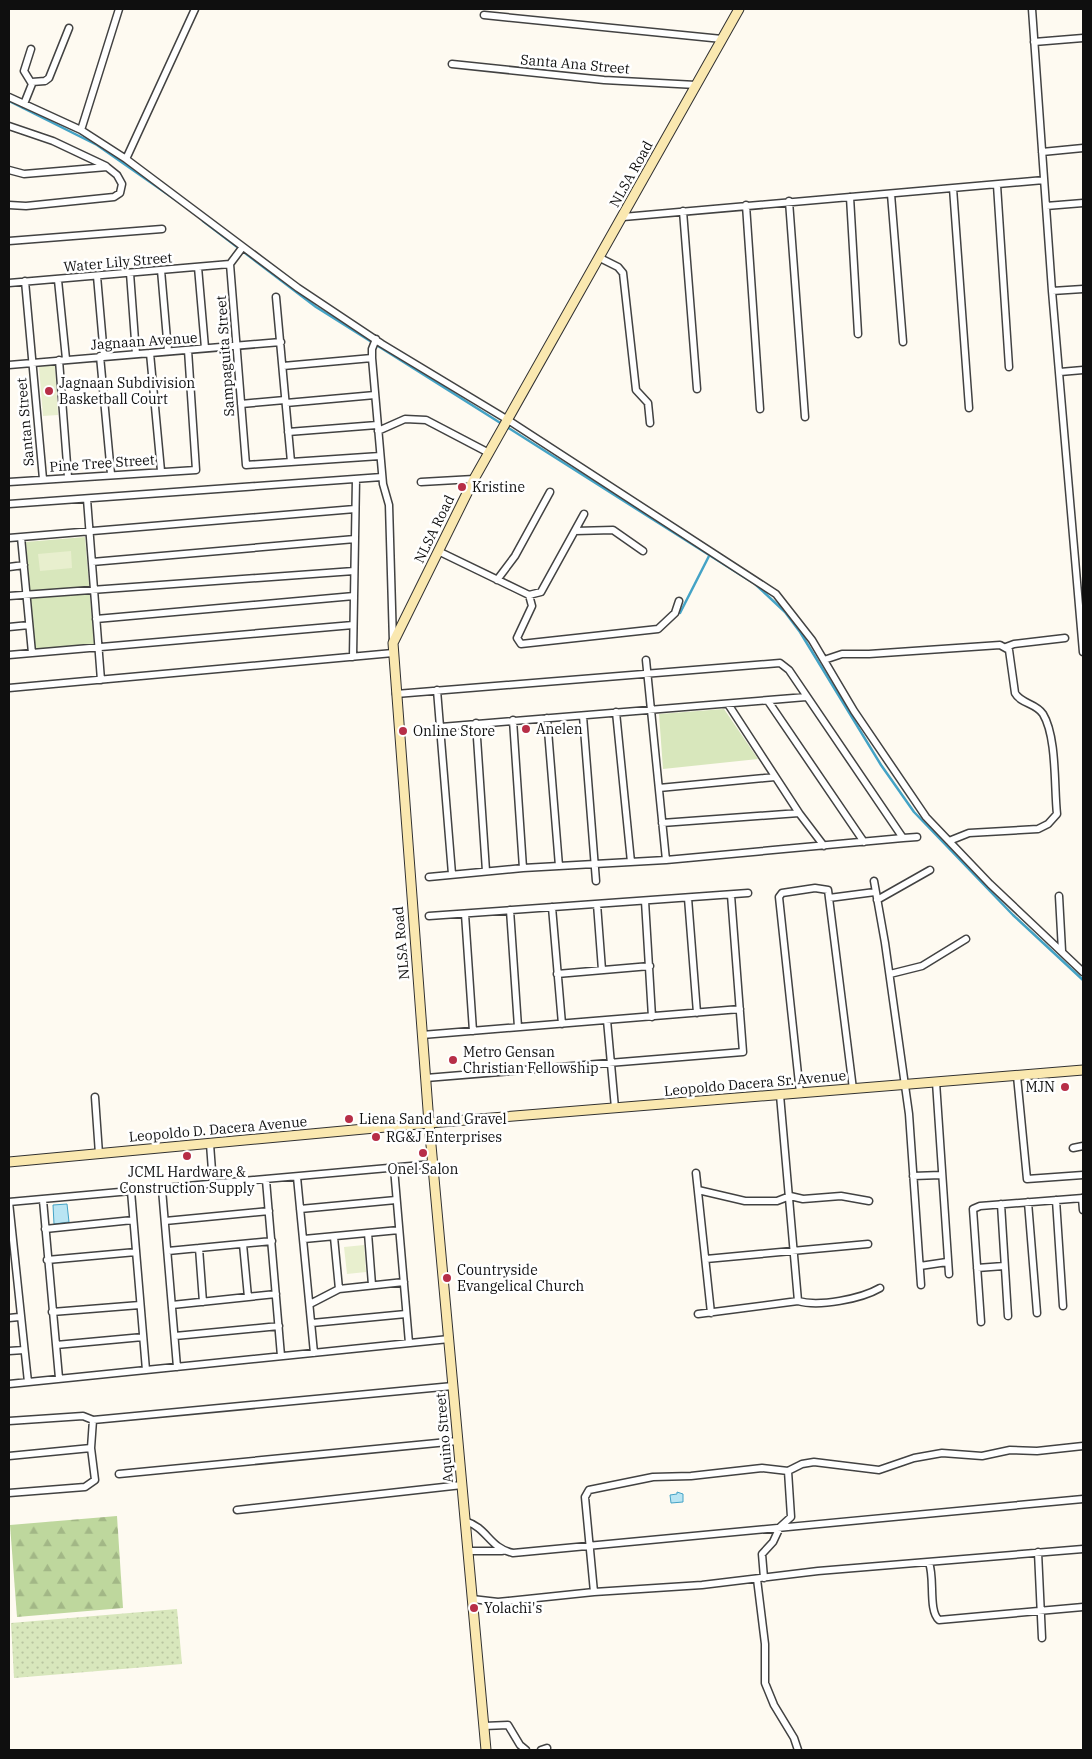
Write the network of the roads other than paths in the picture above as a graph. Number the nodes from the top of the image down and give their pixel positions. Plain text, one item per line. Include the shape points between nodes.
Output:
1 (120, 9) edge
2 (195, 9) edge
3 (739, 9) edge
4 (1032, 9) edge
5 (484, 15) dead end
6 (69, 28) dead end
7 (1083, 38) edge
8 (722, 39) junction
9 (1034, 42) junction
10 (31, 49) dead end
11 (452, 64) dead end
12 (32, 82) junction
13 (696, 85) junction
14 (9, 97) edge
15 (24, 104) junction
16 (9, 126) edge
17 (81, 130) junction
18 (1083, 148) edge
19 (1042, 152) junction
20 (126, 159) junction
21 (107, 167) junction
22 (9, 170) edge
23 (1044, 180) junction
24 (996, 185) junction
25 (953, 188) junction
26 (891, 194) junction
27 (850, 198) junction
28 (789, 201) junction
29 (1083, 204) edge
30 (9, 205) edge
31 (746, 205) junction
32 (1046, 206) junction
33 (683, 211) junction
34 (623, 217) junction
35 (162, 228) dead end
36 (9, 241) edge
37 (242, 248) junction
38 (600, 258) junction
39 (230, 264) junction
40 (198, 267) junction
41 (161, 270) junction
42 (130, 272) junction
43 (97, 276) junction
44 (58, 280) junction
45 (26, 281) junction
46 (9, 283) edge
47 (1083, 289) edge
48 (1052, 291) junction
49 (276, 297) dead end
50 (858, 334) dead end
51 (281, 342) junction
52 (903, 342) dead end
53 (374, 344) junction
54 (237, 346) junction
55 (205, 348) junction
56 (188, 350) junction
57 (168, 352) junction
58 (150, 353) junction
59 (136, 354) junction
60 (102, 356) junction
61 (372, 358) junction
62 (66, 359) junction
63 (58, 360) junction
64 (33, 362) junction
65 (9, 365) edge
66 (283, 366) junction
67 (1009, 367) dead end
68 (1083, 370) edge
69 (1060, 372) junction
70 (697, 389) dead end
71 (375, 395) junction
72 (286, 402) junction
73 (241, 404) junction
74 (969, 408) dead end
75 (760, 409) dead end
76 (805, 417) dead end
77 (650, 423) dead end
78 (506, 424) junction
79 (378, 428) junction
80 (288, 432) junction
81 (489, 453) junction
82 (380, 456) junction
83 (291, 462) junction
84 (162, 471) junction
85 (111, 474) junction
86 (68, 477) junction
87 (382, 477) junction
88 (42, 479) junction
89 (356, 479) junction
90 (474, 479) junction
91 (9, 482) edge
92 (421, 482) dead end
93 (550, 492) dead end
94 (87, 499) junction
95 (9, 504) edge
96 (355, 509) junction
97 (584, 514) dead end
98 (90, 531) junction
99 (575, 531) junction
100 (21, 537) junction
101 (9, 538) edge
102 (355, 539) junction
103 (438, 551) junction
104 (643, 551) dead end
105 (92, 562) junction
106 (24, 565) junction
107 (9, 567) edge
108 (354, 572) junction
109 (498, 580) junction
110 (94, 590) junction
111 (26, 594) junction
112 (529, 595) junction
113 (9, 596) edge
114 (354, 596) junction
115 (679, 601) dead end
116 (96, 620) junction
117 (29, 625) junction
118 (353, 625) junction
119 (9, 627) edge
120 (1065, 638) dead end
121 (393, 643) junction
122 (98, 647) junction
123 (1006, 647) junction
124 (1083, 652) edge
125 (32, 653) junction
126 (393, 653) junction
127 (9, 655) edge
128 (353, 657) junction
129 (646, 660) dead end
130 (824, 660) junction
131 (648, 673) junction
132 (101, 680) junction
133 (9, 688) edge
134 (437, 690) junction
135 (396, 694) junction
136 (806, 697) junction
137 (768, 702) junction
138 (728, 704) junction
139 (651, 710) junction
140 (616, 712) junction
141 (583, 716) junction
142 (547, 718) junction
143 (513, 720) junction
144 (476, 723) junction
145 (441, 726) junction
146 (775, 777) junction
147 (659, 788) junction
148 (798, 813) junction
149 (662, 823) junction
150 (917, 837) dead end
151 (903, 838) junction
152 (949, 840) junction
153 (864, 842) junction
154 (824, 846) junction
155 (666, 860) junction
156 (631, 862) junction
157 (595, 865) junction
158 (559, 866) junction
159 (523, 868) junction
160 (930, 870) dead end
161 (486, 872) junction
162 (452, 874) junction
163 (429, 877) dead end
164 (596, 881) dead end
165 (874, 881) dead end
166 (875, 892) junction
167 (748, 893) dead end
168 (731, 894) junction
169 (1059, 896) dead end
170 (688, 898) junction
171 (829, 898) junction
172 (877, 900) junction
173 (645, 901) junction
174 (597, 904) junction
175 (552, 907) junction
176 (510, 910) junction
177 (465, 914) junction
178 (429, 916) dead end
179 (966, 938) dead end
180 (1062, 951) junction
181 (650, 966) junction
182 (602, 970) junction
183 (1083, 972) edge
184 (557, 974) junction
185 (890, 974) junction
186 (740, 1010) junction
187 (697, 1013) junction
188 (652, 1016) junction
189 (607, 1020) junction
190 (562, 1024) junction
191 (518, 1027) junction
192 (473, 1031) junction
193 (422, 1035) junction
194 (611, 1063) junction
195 (1083, 1070) edge
196 (1017, 1076) junction
197 (426, 1078) junction
198 (936, 1082) junction
199 (904, 1085) junction
200 (853, 1089) junction
201 (800, 1093) junction
202 (780, 1095) junction
203 (95, 1097) dead end
204 (615, 1108) junction
205 (429, 1123) junction
206 (210, 1144) junction
207 (1083, 1146) edge
208 (1073, 1148) dead end
209 (99, 1154) junction
210 (9, 1162) edge
211 (433, 1164) junction
212 (394, 1168) junction
213 (696, 1173) dead end
214 (941, 1174) junction
215 (1083, 1175) edge
216 (913, 1176) junction
217 (297, 1177) junction
218 (266, 1180) junction
219 (213, 1184) junction
220 (162, 1189) junction
221 (698, 1190) junction
222 (131, 1192) junction
223 (790, 1196) junction
224 (1082, 1198) edge
225 (43, 1200) junction
226 (396, 1200) junction
227 (1056, 1200) junction
228 (869, 1201) dead end
229 (9, 1202) edge
230 (1028, 1202) junction
231 (1001, 1204) junction
232 (300, 1209) junction
233 (1083, 1210) edge
234 (269, 1211) junction
235 (133, 1220) junction
236 (165, 1221) junction
237 (45, 1230) junction
238 (399, 1230) junction
239 (368, 1233) junction
240 (10, 1235) edge
241 (334, 1237) junction
242 (304, 1239) junction
243 (272, 1241) junction
244 (243, 1244) junction
245 (868, 1244) dead end
246 (199, 1248) junction
247 (792, 1250) junction
248 (168, 1251) junction
249 (136, 1252) junction
250 (706, 1259) junction
251 (47, 1260) junction
252 (947, 1262) junction
253 (11, 1264) edge
254 (920, 1266) junction
255 (1004, 1266) junction
256 (977, 1268) junction
257 (948, 1274) dead end
258 (404, 1282) junction
259 (372, 1285) junction
260 (921, 1285) dead end
261 (880, 1288) dead end
262 (339, 1289) junction
263 (276, 1294) junction
264 (248, 1297) junction
265 (798, 1301) junction
266 (203, 1302) junction
267 (310, 1304) junction
268 (140, 1305) junction
269 (172, 1305) junction
270 (1063, 1306) dead end
271 (52, 1312) junction
272 (711, 1313) junction
273 (406, 1314) junction
274 (698, 1314) dead end
275 (1037, 1314) dead end
276 (1008, 1316) dead end
277 (19, 1317) junction
278 (9, 1318) edge
279 (980, 1322) dead end
280 (312, 1323) junction
281 (279, 1326) junction
282 (175, 1336) junction
283 (143, 1338) junction
284 (449, 1339) junction
285 (409, 1343) junction
286 (56, 1345) junction
287 (24, 1350) junction
288 (9, 1351) edge
289 (314, 1353) junction
290 (281, 1356) junction
291 (177, 1367) junction
292 (146, 1370) junction
293 (59, 1378) junction
294 (28, 1382) junction
295 (9, 1384) edge
296 (453, 1386) junction
297 (93, 1420) junction
298 (9, 1421) edge
299 (458, 1441) junction
300 (1083, 1446) edge
301 (91, 1448) junction
302 (9, 1456) edge
303 (788, 1471) junction
304 (119, 1474) dead end
305 (462, 1485) junction
306 (9, 1493) edge
307 (1083, 1499) edge
308 (237, 1510) dead end
309 (465, 1521) junction
310 (780, 1527) junction
311 (589, 1545) junction
312 (1083, 1549) edge
313 (468, 1551) junction
314 (503, 1551) junction
315 (1038, 1552) junction
316 (929, 1563) junction
317 (761, 1578) junction
318 (594, 1592) junction
319 (472, 1599) junction
320 (1083, 1607) edge
321 (1043, 1611) junction
322 (1042, 1638) dead end
323 (484, 1726) junction
324 (486, 1750) edge
325 (526, 1750) edge
326 (798, 1750) edge

1 - 17 street
2 - 20 street
3 - 8 main road, NLSA Road
4 - 9 street
5 - 8 street
6 - 12 street via 49,78
7 - 9 street
8 - 13 main road, NLSA Road
9 - 19 street
10 - 12 street via 24,72
11 - 13 street, Santa Ana Street via 596,79
12 - 15 street
13 - 34 main road, NLSA Road
14 - 15 street
15 - 17 street
16 - 21 street via 53,141
17 - 20 street
18 - 19 street
19 - 23 street
20 - 37 street
21 - 22 street via 24,174
21 - 30 street via 121,180 122,188 116,197
23 - 24 street
23 - 32 street
24 - 25 street
24 - 67 street
25 - 26 street
25 - 74 street
26 - 27 street
26 - 52 street
27 - 28 street
27 - 50 street
28 - 31 street
28 - 76 street
29 - 32 street
31 - 33 street
31 - 75 street
32 - 48 street
33 - 34 street
33 - 70 street
34 - 38 main road, NLSA Road
35 - 36 street
37 - 39 street
37 - 53 street
38 - 77 street via 623,273 636,390 648,403
38 - 78 main road, NLSA Road
39 - 40 street, Water Lily Street
39 - 54 street, Sampaguita Street
40 - 41 street, Water Lily Street
40 - 55 street
41 - 42 street, Water Lily Street
41 - 57 street
42 - 43 street, Water Lily Street
42 - 59 street
43 - 44 street, Water Lily Street
43 - 60 street
44 - 45 street, Water Lily Street
44 - 62 street
45 - 46 street, Water Lily Street
45 - 64 street, Santan Street
47 - 48 street
48 - 69 street
49 - 51 street
51 - 54 street, Jagnaan Avenue
51 - 66 street
53 - 61 street
53 - 78 street
54 - 55 street, Jagnaan Avenue
54 - 73 street, Sampaguita Street
55 - 56 street, Jagnaan Avenue
56 - 57 street, Jagnaan Avenue
56 - 84 street, Pine Tree Street via 197,468
57 - 58 street, Jagnaan Avenue
58 - 59 street, Jagnaan Avenue
58 - 84 street
59 - 60 street, Jagnaan Avenue
60 - 62 street, Jagnaan Avenue
60 - 85 street
61 - 66 street
61 - 71 street
62 - 63 street, Jagnaan Avenue
63 - 64 street, Jagnaan Avenue
63 - 86 street
64 - 65 street, Jagnaan Avenue
64 - 88 street, Santan Street
66 - 72 street
68 - 69 street
69 - 124 street
71 - 72 street
71 - 79 street
72 - 73 street
72 - 80 street
73 - 83 street, Sampaguita Street via 246,466
78 - 81 main road, NLSA Road
78 - 130 street via 776,594 800,622
79 - 80 street
79 - 81 street via 405,419 426,420
79 - 82 street
80 - 83 street
81 - 90 main road, NLSA Road
82 - 83 street
82 - 87 street
84 - 85 street, Pine Tree Street
85 - 86 street, Pine Tree Street
86 - 88 street, Pine Tree Street
87 - 89 street
87 - 121 street via 389,505
88 - 91 street, Pine Tree Street
89 - 94 street
89 - 96 street
90 - 92 street
90 - 103 main road, NLSA Road
93 - 109 street via 510,565
94 - 95 street
94 - 98 street
96 - 98 street
96 - 102 street
97 - 99 street
98 - 100 street
98 - 105 street
99 - 104 street via 613,530
99 - 112 street via 541,592
100 - 101 street
100 - 106 street
102 - 105 street
102 - 108 street
103 - 109 street
103 - 121 main road, NLSA Road
105 - 110 street
106 - 107 street
106 - 111 street
108 - 110 street
108 - 114 street
109 - 112 street
110 - 111 street
110 - 116 street
111 - 113 street
111 - 117 street
112 - 115 street via 531,608 517,638 521,644 658,629 675,613
114 - 116 street
114 - 118 street
116 - 122 street
117 - 119 street
117 - 125 street
118 - 122 street
118 - 128 street
120 - 123 street
121 - 126 main road, NLSA Road
122 - 125 street
122 - 132 street
123 - 130 street via 842,654
123 - 152 street via 1015,693 1041,711 1047,724 1052,748 1056,814 1048,824 1038,829 969,833
125 - 127 street
126 - 128 street
126 - 135 main road, NLSA Road
128 - 132 street
129 - 131 street
130 - 152 street via 912,798
131 - 134 street
131 - 136 street via 780,663 789,670
131 - 139 street
132 - 133 street
134 - 135 street
134 - 145 street
135 - 193 main road, NLSA Road
136 - 137 street
136 - 151 street
137 - 138 street
137 - 153 street
138 - 139 street
138 - 146 street
139 - 140 street
139 - 147 street
140 - 141 street
140 - 156 street
141 - 142 street
141 - 157 street
142 - 143 street
142 - 158 street
143 - 144 street
143 - 159 street
144 - 145 street
144 - 161 street
145 - 162 street
146 - 147 street
146 - 148 street
147 - 149 street
148 - 149 street
148 - 154 street
149 - 155 street
150 - 151 street
151 - 153 street
152 - 180 street via 1008,902
153 - 154 street
154 - 155 street
155 - 156 street
156 - 157 street
157 - 158 street
157 - 164 street
158 - 159 street
159 - 161 street
160 - 172 street
161 - 162 street
162 - 163 street
165 - 166 street
166 - 171 street
166 - 172 street
167 - 168 street
168 - 170 street
168 - 186 street
169 - 180 street
170 - 173 street
170 - 187 street
171 - 200 street
171 - 201 street via 825,888 785,893 779,897
172 - 185 street
173 - 174 street
173 - 181 street
174 - 175 street
174 - 182 street
175 - 176 street
175 - 184 street
176 - 177 street
176 - 191 street
177 - 178 street
177 - 192 street
179 - 185 street via 922,966
180 - 183 street
181 - 182 street
181 - 188 street
182 - 184 street
184 - 190 street
185 - 199 street
186 - 187 street
186 - 194 street via 743,1052
187 - 188 street
188 - 189 street
189 - 190 street
189 - 194 street
190 - 191 street
191 - 192 street
192 - 193 street
193 - 197 main road, NLSA Road
194 - 197 street
194 - 204 street
195 - 196 main road, Leopoldo Dacera Sr. Avenue
196 - 198 main road, Leopoldo Dacera Sr. Avenue
196 - 215 street via 1027,1179
197 - 205 main road, NLSA Road
198 - 199 main road, Leopoldo Dacera Sr. Avenue
198 - 214 street
199 - 200 main road, Leopoldo Dacera Sr. Avenue
199 - 216 street
200 - 201 main road, Leopoldo Dacera Sr. Avenue
201 - 202 main road, Leopoldo Dacera Sr. Avenue
202 - 204 main road, Leopoldo Dacera Sr. Avenue
202 - 223 street
203 - 209 street
204 - 205 main road, Leopoldo Dacera Sr. Avenue
205 - 206 main road, Leopoldo D. Dacera Avenue
205 - 211 main road, Aquino Street
206 - 209 main road, Leopoldo D. Dacera Avenue
206 - 219 street
207 - 208 street
209 - 210 main road, Leopoldo D. Dacera Avenue
211 - 212 street
211 - 284 main road, Aquino Street
212 - 217 street
212 - 226 street
213 - 221 street
214 - 216 street
214 - 252 street
216 - 254 street
217 - 218 street
217 - 232 street
218 - 219 street
218 - 234 street
219 - 220 street
220 - 222 street
220 - 236 street
221 - 223 street via 753,1201 777,1201
221 - 250 street
222 - 225 street
222 - 235 street
223 - 228 street via 803,1199 841,1196
223 - 247 street
224 - 227 street
224 - 233 street
225 - 229 street
225 - 237 street
226 - 232 street
226 - 238 street
227 - 230 street
227 - 270 street
229 - 240 street
230 - 231 street
230 - 275 street
231 - 255 street
231 - 256 street via 977,1206 972,1211
232 - 242 street
234 - 236 street
234 - 243 street
235 - 237 street
235 - 249 street
236 - 248 street
237 - 251 street
238 - 239 street
238 - 258 street
239 - 241 street
239 - 259 street
240 - 253 street
241 - 242 street
241 - 262 street
242 - 267 street
243 - 244 street
243 - 263 street
244 - 246 street
244 - 264 street
245 - 247 street
246 - 248 street
246 - 266 street
247 - 250 street
247 - 265 street
248 - 269 street
249 - 251 street
249 - 268 street
250 - 272 street
251 - 271 street
252 - 254 street
252 - 257 street
253 - 277 street
254 - 260 street
255 - 256 street
255 - 276 street
256 - 279 street
258 - 259 street
258 - 273 street
259 - 262 street
261 - 265 street via 852,1299 814,1303
262 - 267 street
263 - 264 street
263 - 281 street
264 - 266 street
265 - 272 street
266 - 269 street
267 - 280 street
268 - 271 street
268 - 283 street
269 - 282 street
271 - 286 street
272 - 274 street
273 - 280 street
273 - 285 street
277 - 278 street
277 - 287 street
280 - 289 street
281 - 282 street
281 - 290 street
282 - 291 street
283 - 286 street
283 - 292 street
284 - 285 street
284 - 296 main road, Aquino Street
285 - 289 street
286 - 293 street
287 - 288 street
287 - 294 street
289 - 290 street
290 - 291 street
291 - 292 street
292 - 293 street
293 - 294 street
294 - 295 street
296 - 297 street
296 - 299 main road, Aquino Street
297 - 298 street via 83,1416
297 - 301 street
299 - 304 street
299 - 305 main road, Aquino Street
300 - 303 street via 1010,1450 982,1456 942,1453 879,1470 814,1462
301 - 302 street
301 - 306 street via 95,1480 90,1486
303 - 310 street via 791,1517
303 - 311 street via 762,1468 691,1476 653,1476 592,1488 585,1497
305 - 308 street
305 - 309 main road, Aquino Street
307 - 310 street
309 - 313 main road, Aquino Street
309 - 314 street via 482,1528
310 - 311 street
310 - 317 street via 762,1554
311 - 314 street via 564,1550
311 - 318 street
312 - 315 street
313 - 314 street
313 - 319 main road, Aquino Street
315 - 316 street
315 - 321 street
316 - 317 street
316 - 321 street via 934,1612 939,1620
317 - 318 street
317 - 326 street via 765,1684
318 - 319 street via 498,1602
319 - 323 main road, Aquino Street
320 - 321 street
321 - 322 street
323 - 324 main road, Aquino Street
323 - 325 street via 508,1725

